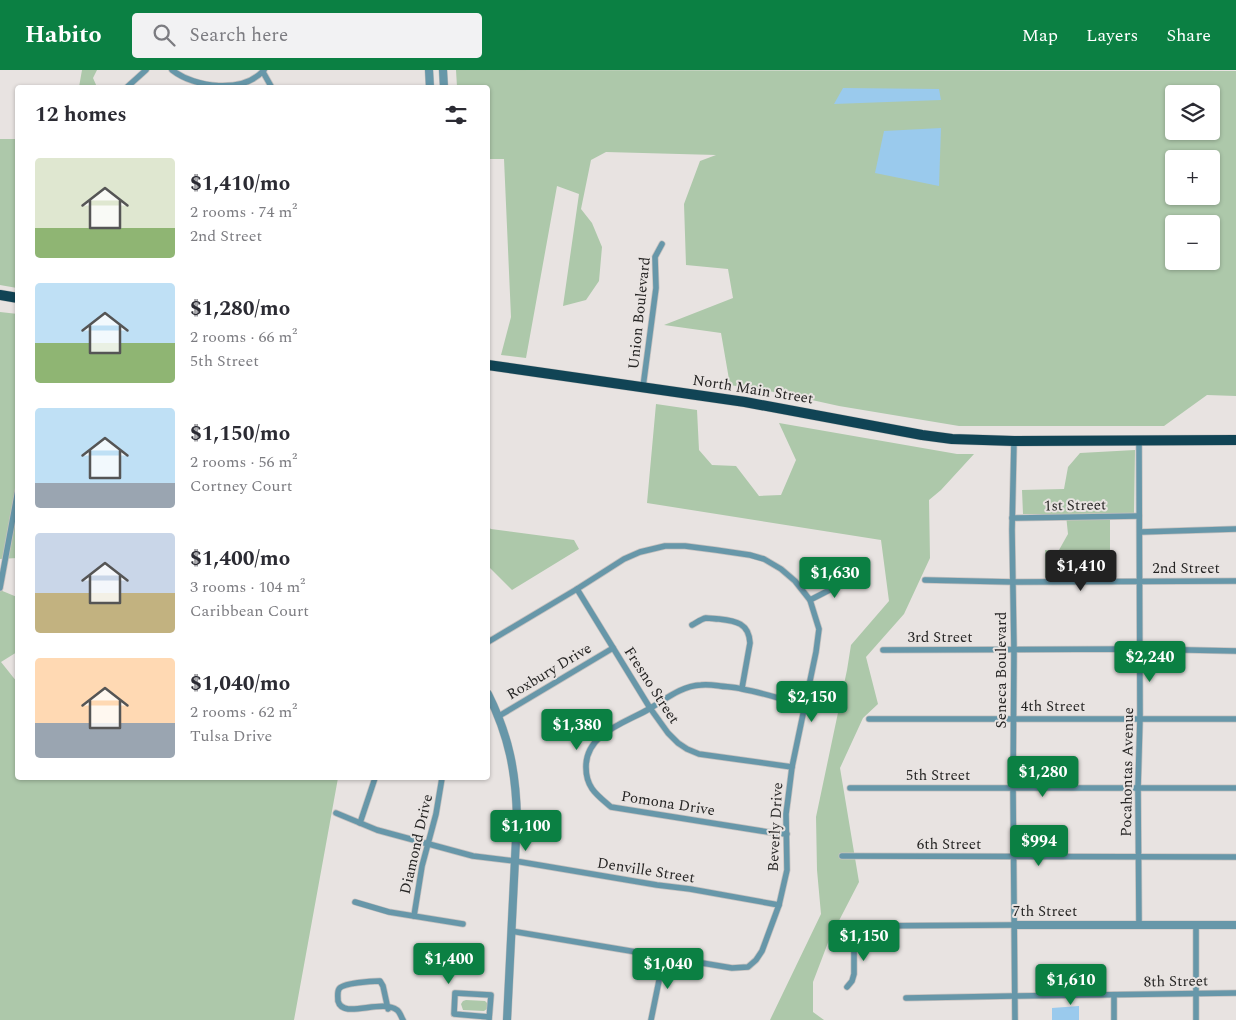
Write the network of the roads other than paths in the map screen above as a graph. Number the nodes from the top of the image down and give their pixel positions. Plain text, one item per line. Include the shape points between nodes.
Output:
1 (146, 70) edge
2 (172, 70) edge
3 (429, 70) edge
4 (443, 70) edge
5 (263, 71) edge
6 (129, 85) edge
7 (212, 85) edge
8 (235, 85) edge
9 (270, 85) edge
10 (430, 85) edge
11 (444, 85) edge
12 (662, 244) dead end
13 (0, 295) edge
14 (15, 298) edge
15 (490, 366) edge
16 (643, 387) junction
17 (1139, 440) junction
18 (1236, 440) edge
19 (1014, 441) junction
20 (15, 506) edge
21 (1139, 516) junction
22 (1012, 518) junction
23 (1236, 529) edge
24 (1140, 532) junction
25 (851, 579) dead end
26 (925, 580) dead end
27 (1140, 581) junction
28 (1236, 581) edge
29 (1013, 582) junction
30 (0, 588) edge
31 (577, 589) junction
32 (810, 600) junction
33 (692, 625) dead end
34 (490, 641) edge
35 (613, 648) junction
36 (883, 650) dead end
37 (1014, 650) junction
38 (1140, 650) junction
39 (1236, 651) edge
40 (742, 688) junction
41 (490, 698) edge
42 (805, 705) junction
43 (650, 708) junction
44 (498, 716) junction
45 (1140, 718) junction
46 (869, 719) dead end
47 (1013, 719) junction
48 (1236, 719) edge
49 (792, 767) junction
50 (374, 780) edge
51 (442, 780) edge
52 (850, 788) dead end
53 (1013, 788) junction
54 (1138, 788) junction
55 (1236, 788) edge
56 (336, 813) dead end
57 (360, 823) junction
58 (787, 834) junction
59 (428, 844) junction
60 (842, 856) dead end
61 (1139, 856) junction
62 (1236, 856) edge
63 (1015, 857) junction
64 (515, 861) junction
65 (356, 902) dead end
66 (779, 905) junction
67 (414, 916) junction
68 (463, 924) dead end
69 (1015, 925) junction
70 (1139, 925) junction
71 (1196, 925) junction
72 (1236, 925) edge
73 (511, 932) junction
74 (664, 956) junction
75 (847, 987) dead end
76 (1195, 993) junction
77 (1236, 993) edge
78 (1114, 995) junction
79 (1014, 996) junction
80 (906, 998) dead end
81 (388, 1009) junction
82 (344, 1015) dead end
83 (362, 1016) dead end
84 (489, 1018) edge
85 (403, 1020) edge
86 (507, 1020) edge
87 (651, 1020) edge
88 (1015, 1020) edge
89 (1114, 1020) edge
90 (1196, 1020) edge

1 - 6 street
2 - 7 street via 188,79
3 - 10 street
4 - 11 street
5 - 8 street via 248,82
5 - 9 street
12 - 16 street, Union Boulevard via 655,256 656,288
13 - 14 highway
15 - 16 highway, North Main Street
16 - 19 highway, North Main Street via 754,403 934,436
17 - 18 highway, North Main Street
17 - 19 highway, North Main Street
17 - 21 street, Pocahontas Avenue
19 - 22 street, Seneca Boulevard
20 - 30 street
21 - 22 street, 1st Street
21 - 24 street, Pocahontas Avenue
22 - 29 street, Seneca Boulevard
23 - 24 street
24 - 27 street, Pocahontas Avenue
25 - 32 street
26 - 29 street, 2nd Street
27 - 28 street, 2nd Street
27 - 29 street, 2nd Street
27 - 38 street, Pocahontas Avenue
29 - 37 street, Seneca Boulevard
31 - 32 street, Beverly Drive via 640,552 665,546 685,546 764,559 795,581
31 - 34 street, Beverly Drive
31 - 35 street, Fresno Street
32 - 42 street, Beverly Drive via 819,629
33 - 40 street via 707,618 729,620 738,622 746,630 750,643
35 - 43 street, Fresno Street
35 - 44 street, Roxbury Drive
36 - 37 street, 3rd Street
37 - 38 street, 3rd Street
37 - 47 street, Seneca Boulevard
38 - 39 street, 3rd Street
38 - 45 street, Pocahontas Avenue
40 - 42 street, Pomona Drive
40 - 43 street, Pomona Drive via 695,685 669,695
41 - 44 street
42 - 49 street, Beverly Drive
43 - 49 street, Fresno Street via 678,743 699,754
43 - 58 street, Pomona Drive via 607,732 591,746 586,758 586,778 598,796 611,807
44 - 64 street via 509,749 515,784
45 - 47 street, 4th Street
45 - 48 street, 4th Street
45 - 54 street, Pocahontas Avenue
46 - 47 street, 4th Street
47 - 53 street, Seneca Boulevard
49 - 58 street, Beverly Drive
50 - 57 street
51 - 59 street, Diamond Drive
52 - 53 street, 5th Street
53 - 54 street, 5th Street
53 - 63 street, Seneca Boulevard
54 - 55 street, 5th Street
54 - 61 street, Pocahontas Avenue
56 - 57 street, Denville Street
57 - 59 street, Denville Street
58 - 66 street, Beverly Drive via 787,870
59 - 64 street, Denville Street via 473,856
59 - 67 street, Diamond Drive
60 - 63 street, 6th Street
61 - 62 street, 6th Street
61 - 63 street, 6th Street
61 - 70 street, Pocahontas Avenue
63 - 69 street, Seneca Boulevard
64 - 66 street, Denville Street
64 - 73 street
65 - 67 street
66 - 74 street, Beverly Drive via 762,951 748,967 732,968
67 - 68 street
69 - 70 street, 7th Street
69 - 75 street, 7th Street via 854,926 854,974
69 - 79 street, Seneca Boulevard
70 - 71 street, 7th Street
71 - 72 street, 7th Street
71 - 76 street
73 - 74 street, Beverly Drive
73 - 86 street
74 - 87 street
76 - 77 street, 8th Street
76 - 78 street, 8th Street
76 - 90 street
78 - 79 street, 8th Street
78 - 89 street
79 - 80 street, 8th Street
79 - 88 street, Seneca Boulevard
81 - 82 street via 380,981 352,984 339,988 340,1009
81 - 83 street
81 - 85 street via 398,1011
84 - 84 street via 491,995 455,993 454,1014

